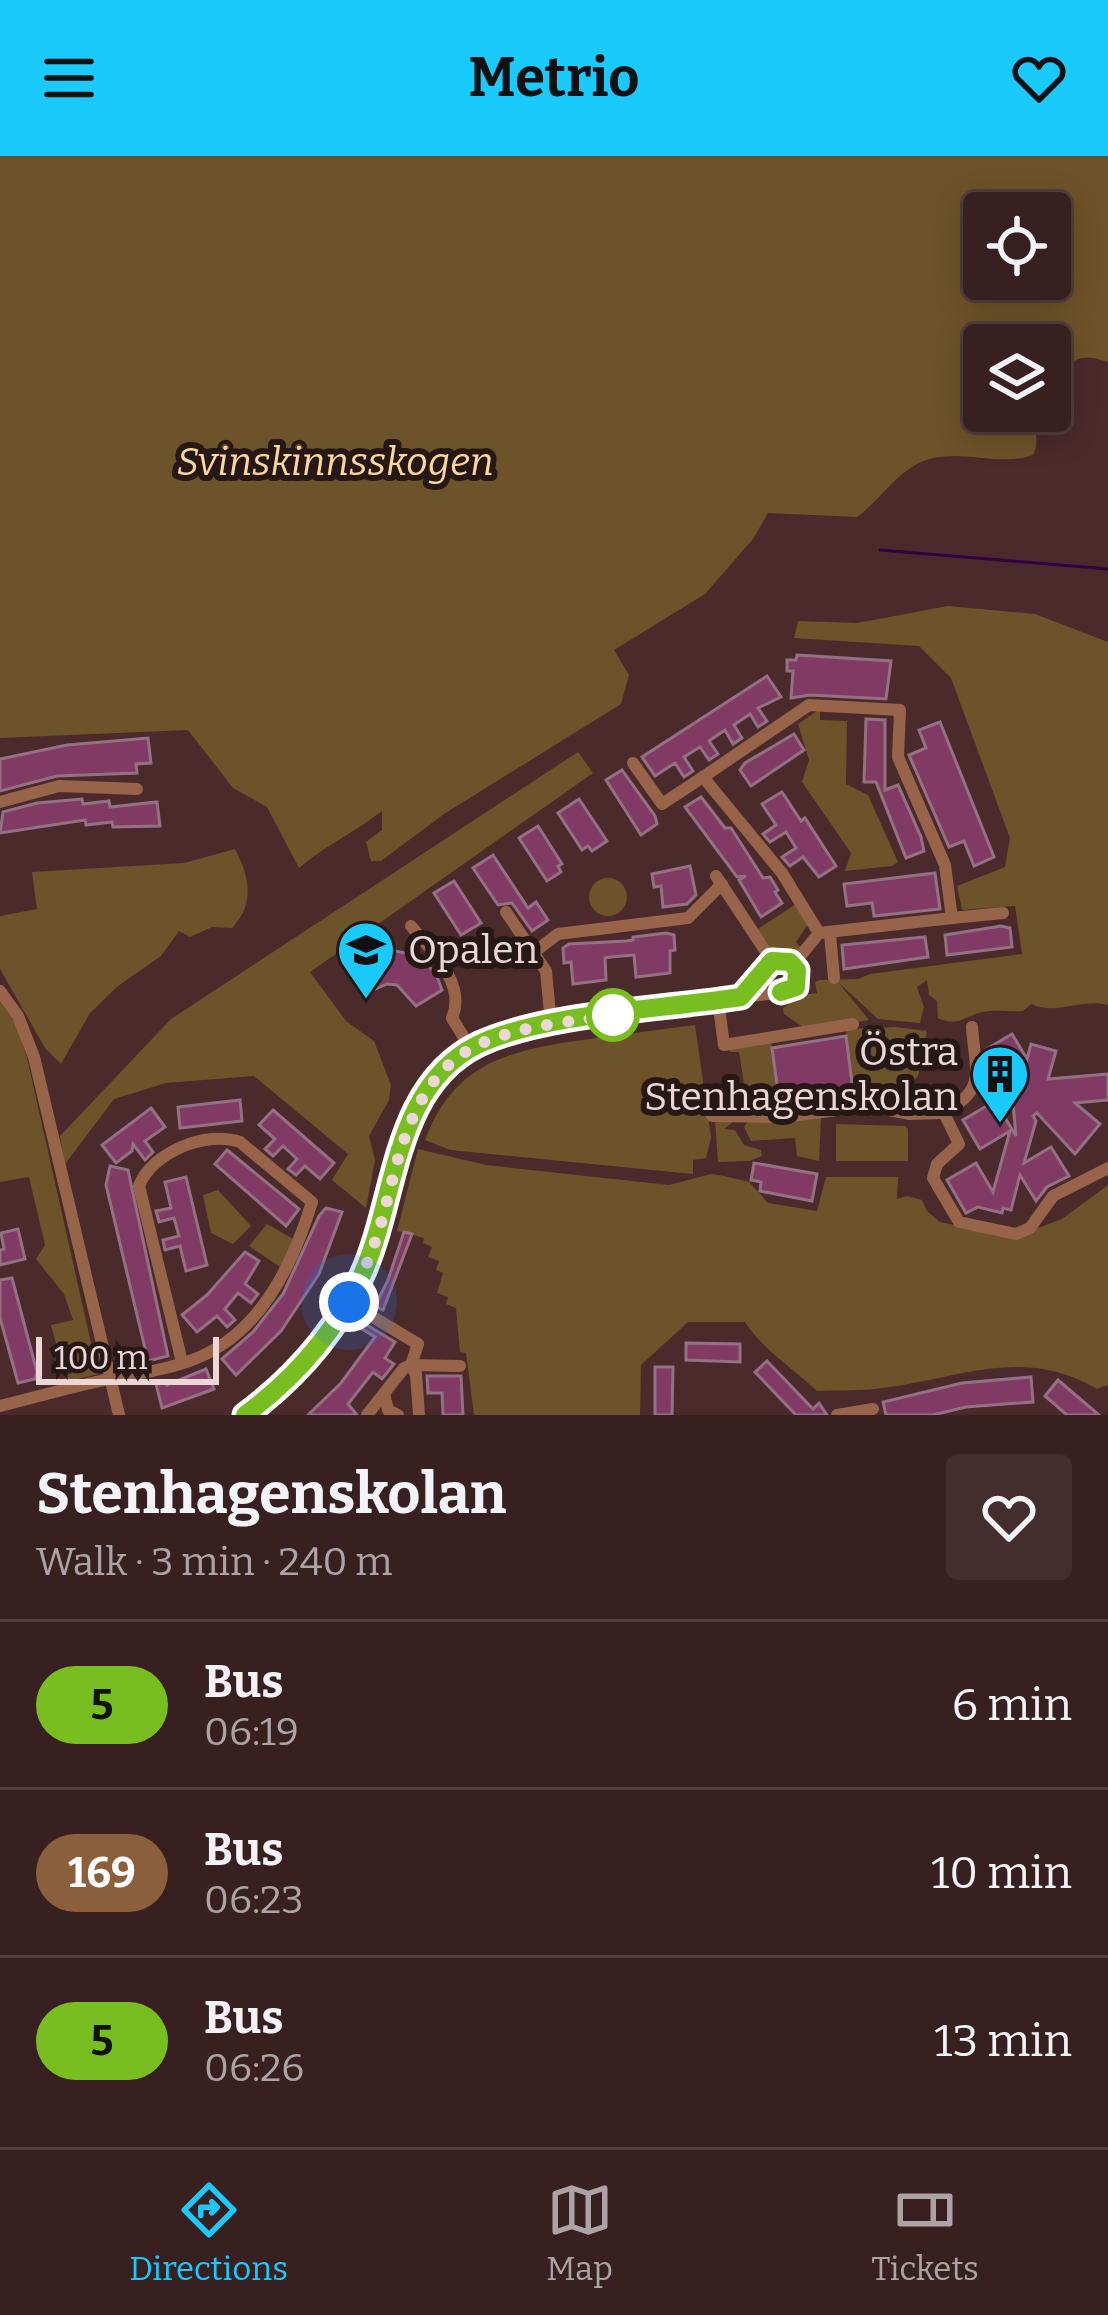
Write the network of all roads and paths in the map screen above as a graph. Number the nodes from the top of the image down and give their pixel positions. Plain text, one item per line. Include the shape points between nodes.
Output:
1 (633, 764) dead end
2 (703, 777) junction
3 (137, 789) dead end
4 (0, 802) edge
5 (506, 911) dead end
6 (1003, 914) dead end
7 (952, 918) junction
8 (411, 926) dead end
9 (824, 934) junction
10 (533, 952) junction
11 (772, 961) junction
12 (793, 965) junction
13 (834, 978) dead end
14 (0, 991) edge
15 (741, 997) junction
16 (718, 1000) junction
17 (551, 1024) junction
18 (853, 1024) dead end
19 (972, 1027) dead end
20 (471, 1049) junction
21 (944, 1113) junction
22 (712, 1116) dead end
23 (1108, 1168) edge
24 (349, 1302) junction
25 (182, 1363) junction
26 (411, 1365) junction
27 (460, 1366) dead end
28 (109, 1379) junction
29 (0, 1406) edge
30 (418, 1408) edge
31 (873, 1409) dead end
32 (119, 1415) edge
33 (246, 1415) edge
34 (383, 1415) edge
35 (837, 1415) edge

1 - 2 street via 662,804
2 - 7 street via 809,705 906,710 898,757 945,865
2 - 9 street
3 - 4 street via 59,786
5 - 10 street
6 - 7 street
7 - 9 street
8 - 20 street via 449,977 452,1018
9 - 12 street
9 - 13 street
10 - 11 street via 557,934 688,918 719,880
10 - 17 street via 546,971
11 - 12 street
11 - 15 street
12 - 15 street via 796,987
14 - 28 street via 34,1057
15 - 16 street
16 - 17 street
16 - 18 street via 724,1045
17 - 20 street
19 - 21 street via 976,1084
20 - 24 street via 441,1074 409,1122
21 - 22 street via 868,1106
21 - 23 street via 959,1144 933,1178 959,1222 1016,1234 1053,1196
24 - 26 street via 418,1344
24 - 33 street via 306,1361
25 - 25 street via 222,1344 256,1312 288,1263 312,1202 231,1139 175,1151 139,1186
25 - 28 street
26 - 27 street
26 - 30 street
26 - 34 street via 384,1394
28 - 29 street
28 - 32 street
30 - 34 street
31 - 35 street

